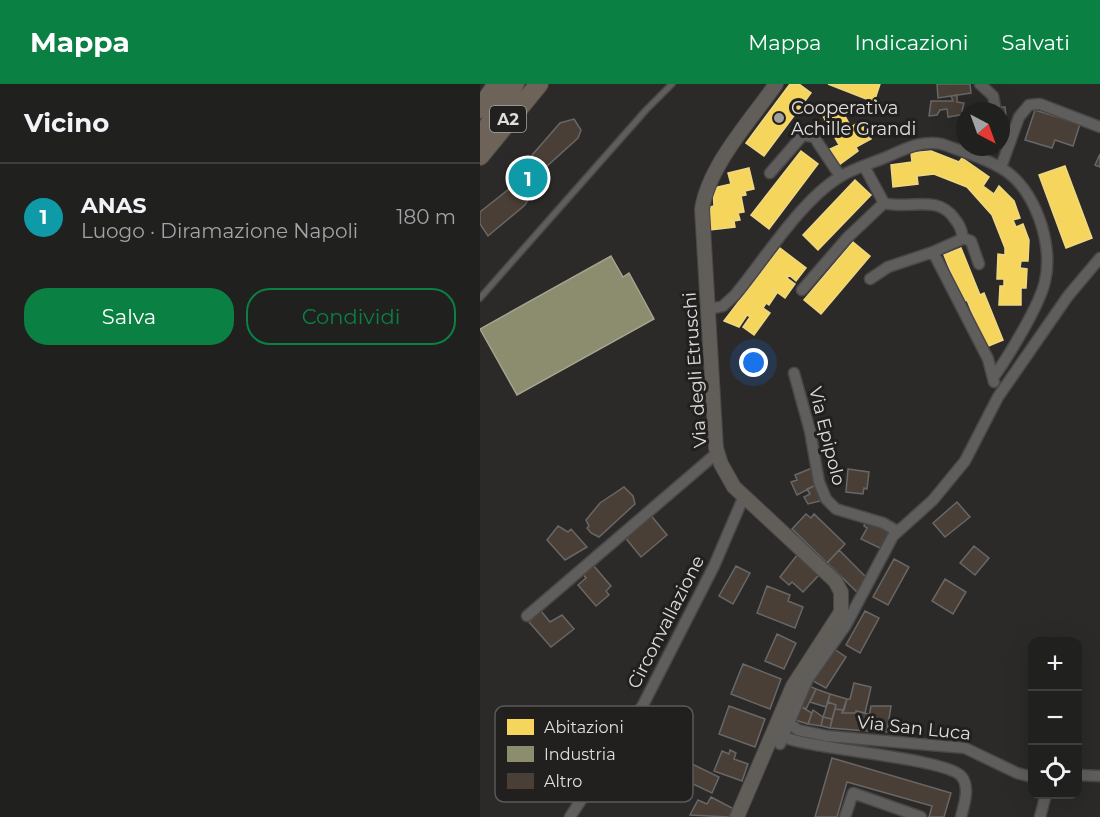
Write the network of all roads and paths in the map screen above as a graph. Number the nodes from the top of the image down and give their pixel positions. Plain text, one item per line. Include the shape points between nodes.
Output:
1 (497, 84) edge
2 (515, 84) edge
3 (539, 84) edge
4 (672, 84) edge
5 (776, 84) edge
6 (980, 84) edge
7 (994, 102) edge
8 (480, 109) edge
9 (1100, 127) edge
10 (480, 138) edge
11 (480, 156) edge
12 (864, 166) junction
13 (1001, 167) junction
14 (770, 173) dead end
15 (840, 176) junction
16 (884, 203) junction
17 (963, 238) junction
18 (933, 252) junction
19 (1100, 258) edge
20 (979, 264) dead end
21 (870, 279) dead end
22 (802, 291) dead end
23 (480, 298) edge
24 (710, 309) junction
25 (794, 373) dead end
26 (993, 378) junction
27 (998, 397) junction
28 (717, 450) junction
29 (744, 496) junction
30 (897, 531) junction
31 (572, 568) dead end
32 (848, 607) junction
33 (527, 616) dead end
34 (642, 706) edge
35 (789, 723) junction
36 (1028, 776) edge
37 (1082, 776) edge
38 (1100, 776) edge
39 (1045, 799) edge
40 (580, 802) edge
41 (570, 817) edge
42 (737, 817) edge
43 (846, 817) edge
44 (921, 817) edge
45 (961, 817) edge
46 (1040, 817) edge

1 - 8 highway
2 - 10 highway
3 - 11 highway, A2
4 - 23 lane
5 - 24 main road, Via degli Etruschi via 713,174 704,196
6 - 7 street via 993,96
9 - 13 street via 1040,104 1029,105 1019,117
12 - 13 street via 932,142
12 - 15 street
12 - 16 street
13 - 26 street via 1017,180 1033,204 1047,254 1046,280 1039,299
14 - 15 street via 803,135 814,137
15 - 24 street via 816,195 735,296 723,306
16 - 17 street via 940,206 953,215
16 - 22 street via 843,242
17 - 18 street
17 - 20 street via 971,242
18 - 21 street via 888,267
18 - 26 street via 988,359
19 - 27 street
24 - 28 main road, Via degli Etruschi
25 - 30 street, Via Epipolo via 826,499 836,509
26 - 27 street
27 - 30 street via 965,461 933,500
28 - 29 main road, Via degli Etruschi via 728,477
28 - 31 street
28 - 33 street
29 - 32 main road, Via degli Etruschi via 835,581
29 - 34 street, Circonvallazione via 714,566
30 - 32 street
32 - 35 street
32 - 42 main road via 813,651 794,686
35 - 36 street, Via San Luca via 798,730 827,736 965,748
35 - 45 street via 782,741 925,763 957,772 964,780 966,795
37 - 38 street
39 - 46 street
40 - 41 street, Circonvallazione
43 - 44 street via 853,793

